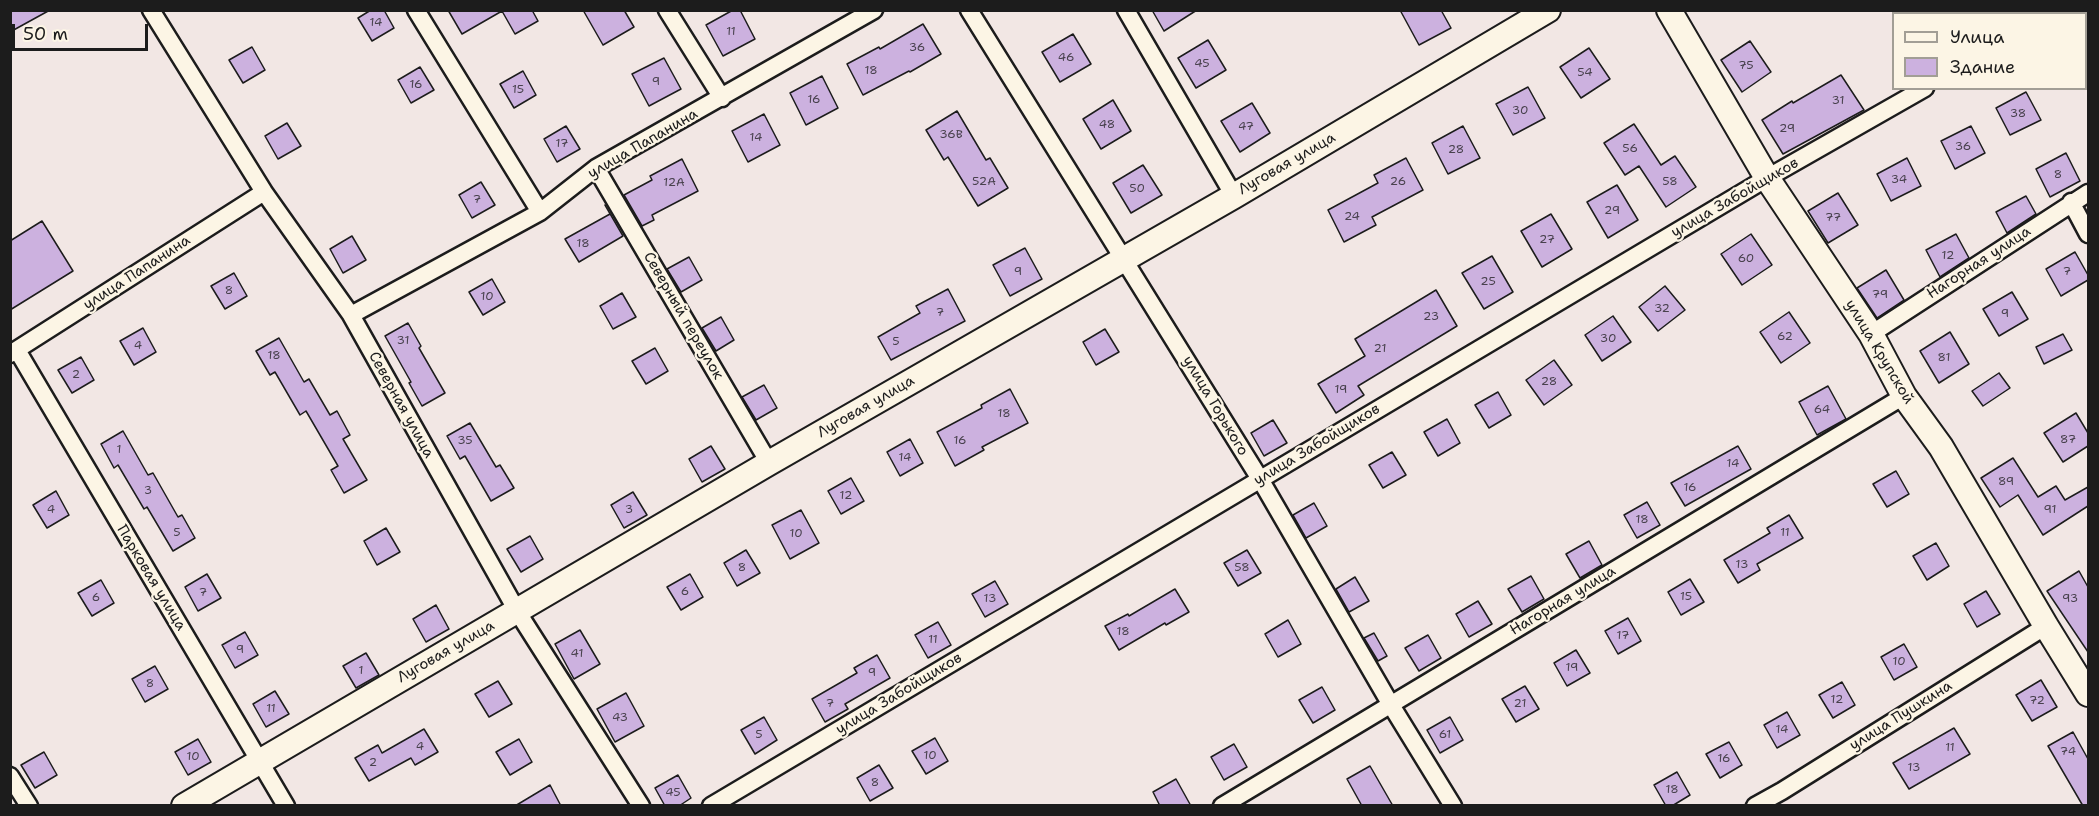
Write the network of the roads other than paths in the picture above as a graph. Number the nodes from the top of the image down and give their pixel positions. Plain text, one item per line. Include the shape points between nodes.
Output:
1 (151, 10) edge
2 (416, 10) edge
3 (667, 10) edge
4 (874, 10) edge
5 (969, 10) edge
6 (1126, 10) edge
7 (1548, 10) edge
8 (1669, 10) edge
9 (1921, 90) edge
10 (722, 98) junction
11 (597, 168) junction
12 (1767, 178) junction
13 (264, 192) junction
14 (2088, 193) edge
15 (1234, 195) junction
16 (2071, 202) junction
17 (540, 213) junction
18 (2088, 234) edge
19 (1124, 258) junction
20 (351, 315) junction
21 (1871, 334) junction
22 (14, 352) edge
23 (1904, 396) junction
24 (769, 463) junction
25 (1260, 479) junction
26 (517, 611) junction
27 (2046, 626) junction
28 (2087, 689) edge
29 (1391, 705) junction
30 (260, 760) junction
31 (10, 776) edge
32 (1786, 798) edge
33 (29, 806) edge
34 (184, 806) edge
35 (286, 806) edge
36 (641, 806) edge
37 (711, 806) edge
38 (1222, 806) edge
39 (1453, 806) edge
40 (1755, 806) edge

1 - 13 street, Северная улица
2 - 17 street
3 - 10 street
4 - 10 street, улица Папанина
5 - 19 street, улица Горького
6 - 15 street
7 - 15 main road, Луговая улица
8 - 12 main road, улица Крупской
9 - 12 street, улица Забойщиков
10 - 11 street, улица Папанина
11 - 17 street, улица Папанина
11 - 24 street, Северный переулок
12 - 21 main road, улица Крупской
12 - 25 street, улица Забойщиков
13 - 20 street, Северная улица
13 - 22 street, улица Папанина
14 - 16 street, Нагорная улица
15 - 19 main road, Луговая улица
16 - 18 street
16 - 21 street, Нагорная улица
17 - 20 street, улица Папанина
19 - 24 main road, Луговая улица
19 - 25 street, улица Горького
20 - 26 street, Северная улица
21 - 23 main road, улица Крупской
22 - 30 street, Парковая улица
23 - 27 main road, улица Крупской via 1941,447
23 - 29 street, Нагорная улица
24 - 26 main road, Луговая улица
25 - 29 street, улица Горького
25 - 37 street, улица Забойщиков
26 - 30 main road, Луговая улица
26 - 36 street, Северная улица
27 - 28 main road, улица Крупской
27 - 32 street, улица Пушкина
29 - 38 street, Нагорная улица
29 - 39 street, улица Горького
30 - 34 main road, Луговая улица
30 - 35 street, Парковая улица
31 - 33 street
32 - 40 street, улица Пушкина

